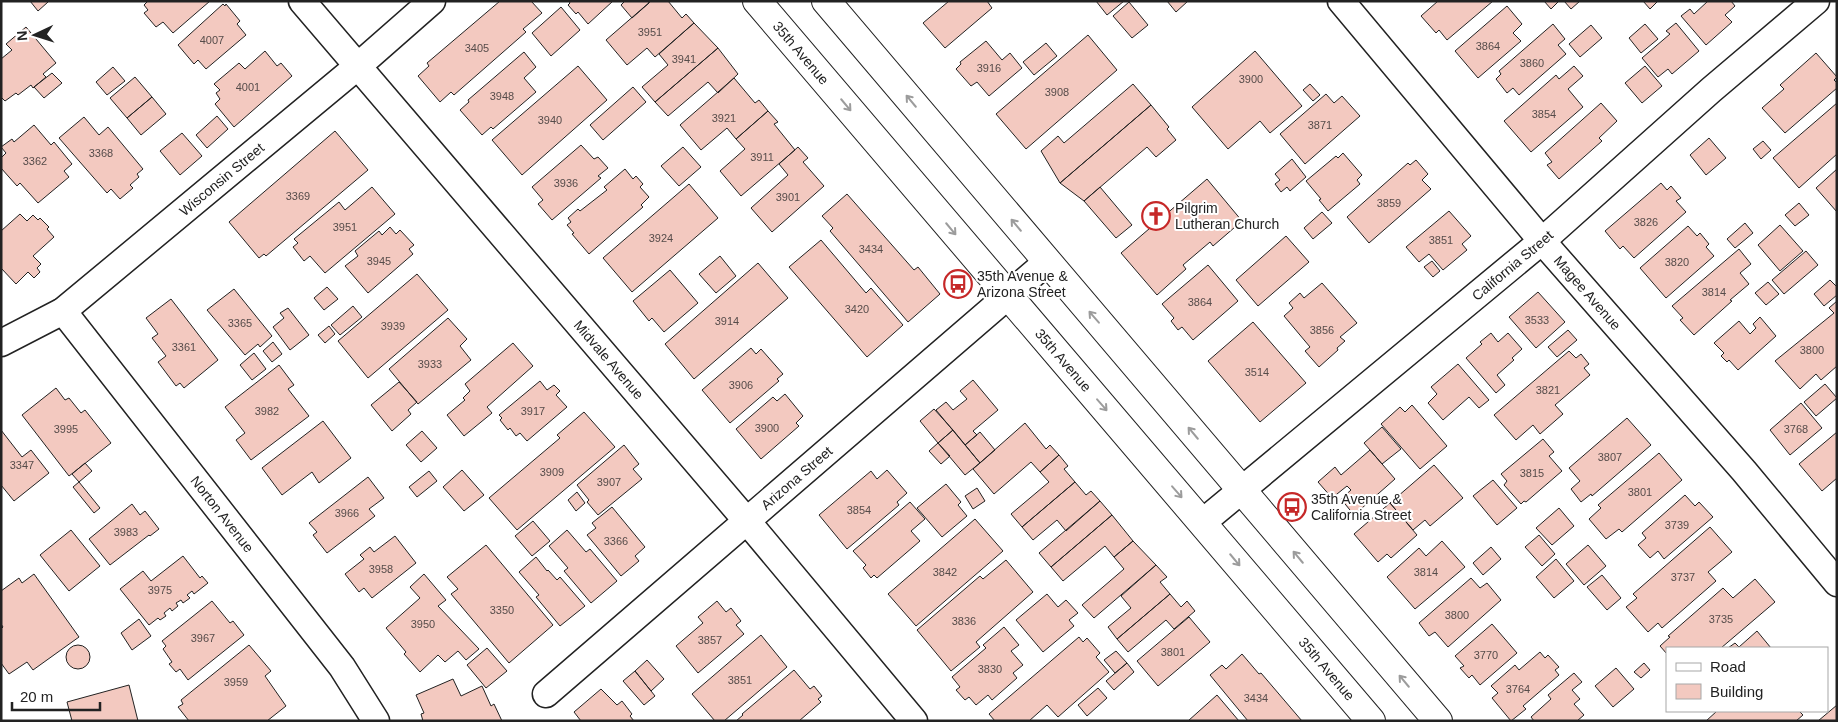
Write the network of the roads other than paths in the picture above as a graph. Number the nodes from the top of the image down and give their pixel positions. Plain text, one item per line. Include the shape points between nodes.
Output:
1 (302, 1) edge
2 (432, 1) edge
3 (757, 1) edge
4 (826, 1) edge
5 (1340, 1) edge
6 (1816, 1) edge
7 (358, 66) junction
8 (1542, 241) junction
9 (1047, 262) junction
10 (1008, 296) junction
11 (63, 311) junction
12 (1, 343) edge
13 (1242, 490) junction
14 (746, 520) junction
15 (1203, 522) junction
16 (1837, 583) edge
17 (546, 694) dead end
18 (1435, 720) edge
19 (376, 721) edge
20 (914, 721) edge
21 (1370, 721) edge

1 - 7 street, Midvale Avenue
2 - 7 street, Wisconsin Street
3 -> 10 main road, 35th Avenue
9 -> 4 main road
5 - 8 street, Magee Avenue
6 - 8 street, California Street via 1710,90
7 - 11 street, Wisconsin Street
7 - 14 street, Midvale Avenue
8 - 13 street, California Street
8 - 16 street, Magee Avenue via 1744,471
9 - 10 street, Arizona Street
13 -> 9 main road
10 - 14 street, Arizona Street
10 -> 15 main road, 35th Avenue
11 - 12 street, Wisconsin Street
11 - 19 street, Norton Avenue via 342,667
13 - 15 street, California Street
18 -> 13 main road
14 - 17 street, Arizona Street
14 - 20 street, Midvale Avenue
15 -> 21 main road, 35th Avenue

